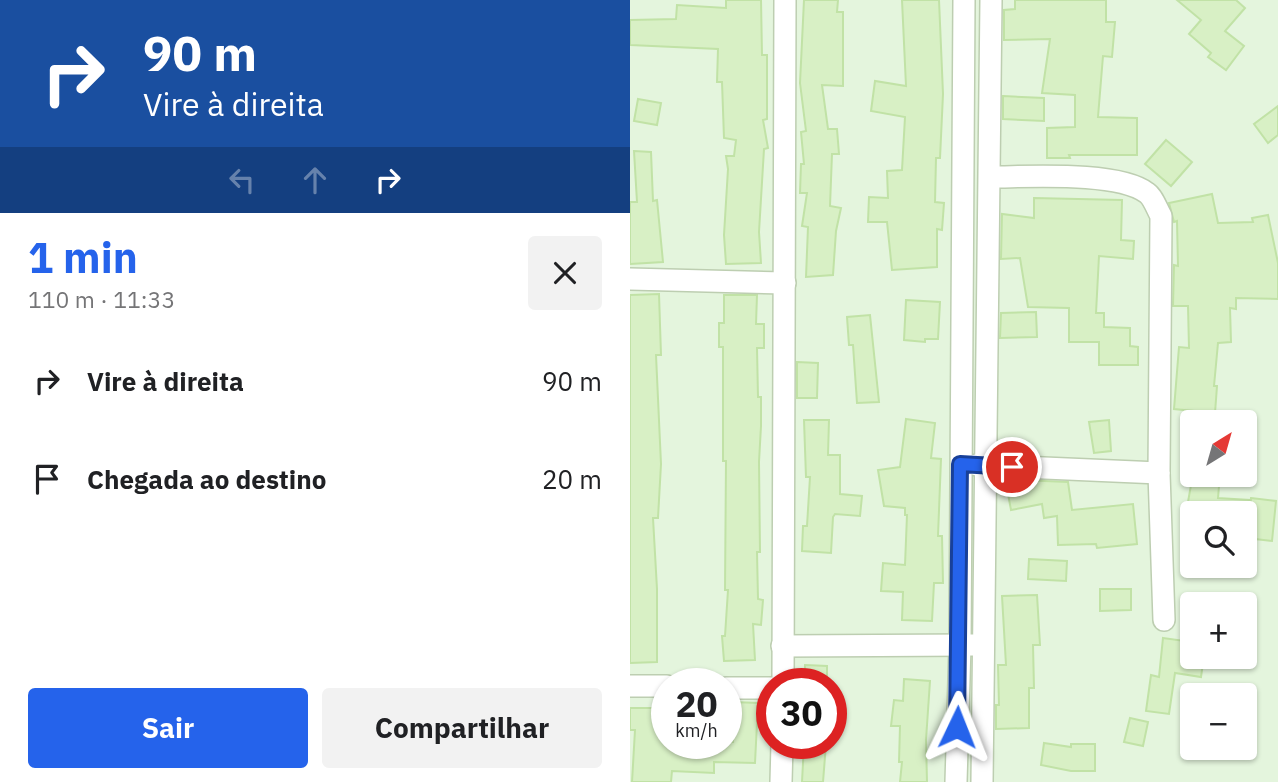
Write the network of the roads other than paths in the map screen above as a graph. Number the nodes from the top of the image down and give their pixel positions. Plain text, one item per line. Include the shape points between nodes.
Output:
1 (785, 0) edge
2 (964, 0) edge
3 (991, 0) edge
4 (991, 177) junction
5 (630, 279) edge
6 (785, 283) junction
7 (960, 464) junction
8 (988, 466) junction
9 (1159, 473) junction
10 (1164, 620) dead end
11 (960, 645) junction
12 (985, 645) junction
13 (782, 646) junction
14 (783, 668) edge
15 (630, 686) edge
16 (651, 686) edge
17 (782, 759) edge
18 (781, 782) edge
19 (956, 782) edge
20 (982, 782) edge

1 - 6 street
2 - 7 street
3 - 4 street
4 - 8 street
4 - 9 street via 1092,178 1129,183 1149,194 1161,216
5 - 6 street
6 - 13 street
7 - 8 street
7 - 11 street
8 - 9 street
8 - 12 street
9 - 10 street
11 - 12 street
11 - 13 street
11 - 19 street
12 - 20 street
13 - 14 street
15 - 16 street
17 - 18 street

